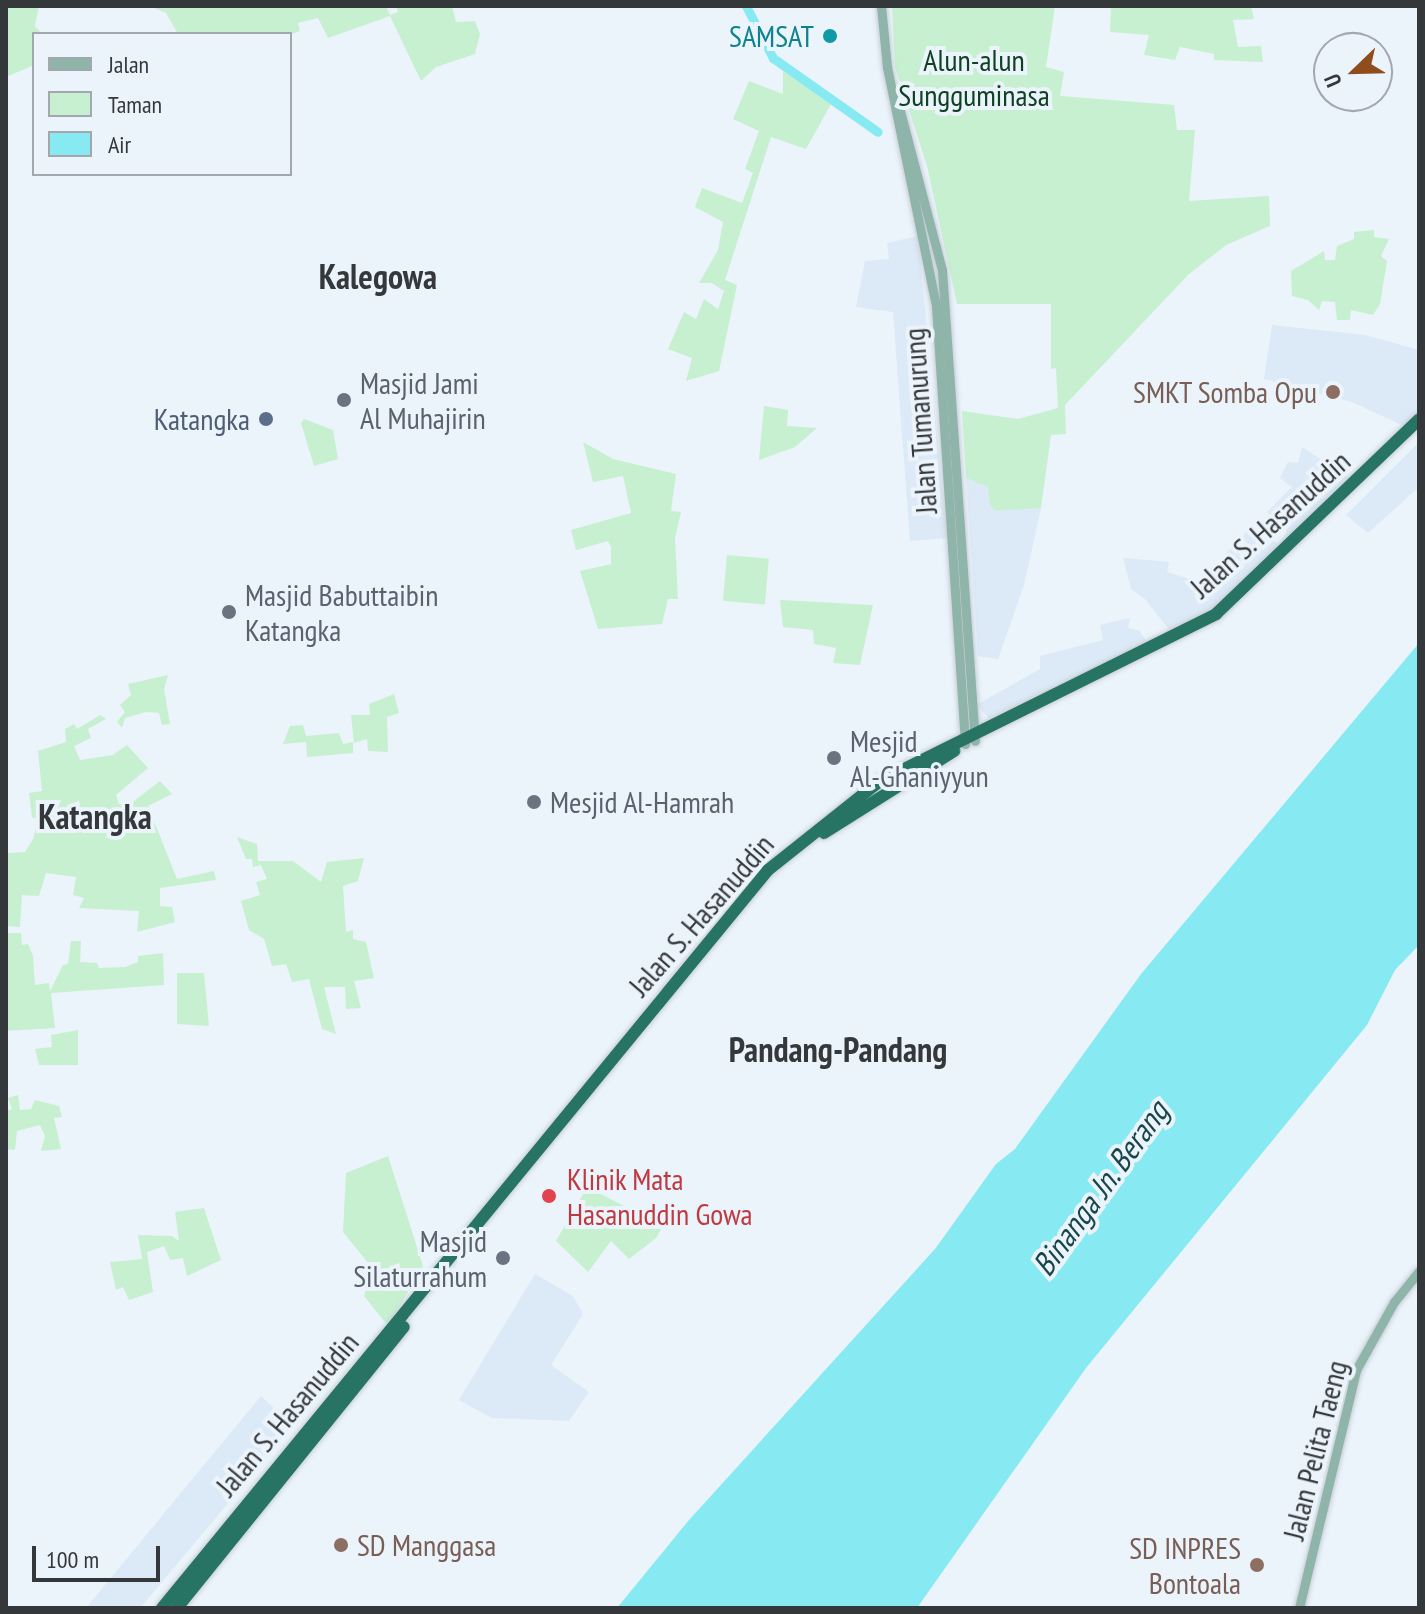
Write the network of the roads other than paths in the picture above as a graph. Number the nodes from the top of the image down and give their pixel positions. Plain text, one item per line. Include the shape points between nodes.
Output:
1 (881, 6) edge
2 (1419, 419) edge
3 (1419, 430) edge
4 (970, 739) junction
5 (479, 1230) junction
6 (1419, 1271) edge
7 (162, 1608) edge
8 (177, 1608) edge
9 (1299, 1608) edge

1 - 4 street, Jalan Tumanurung via 936,306
2 - 4 highway, Jalan S. Hasanuddin via 1216,614
3 - 4 highway, Jalan S. Hasanuddin via 1244,600 1135,663
4 - 5 highway, Jalan S. Hasanuddin via 818,836 774,874
5 - 7 highway, Jalan S. Hasanuddin
5 - 8 highway, Jalan S. Hasanuddin
6 - 9 street, Jalan Pelita Taeng via 1394,1302 1356,1370

